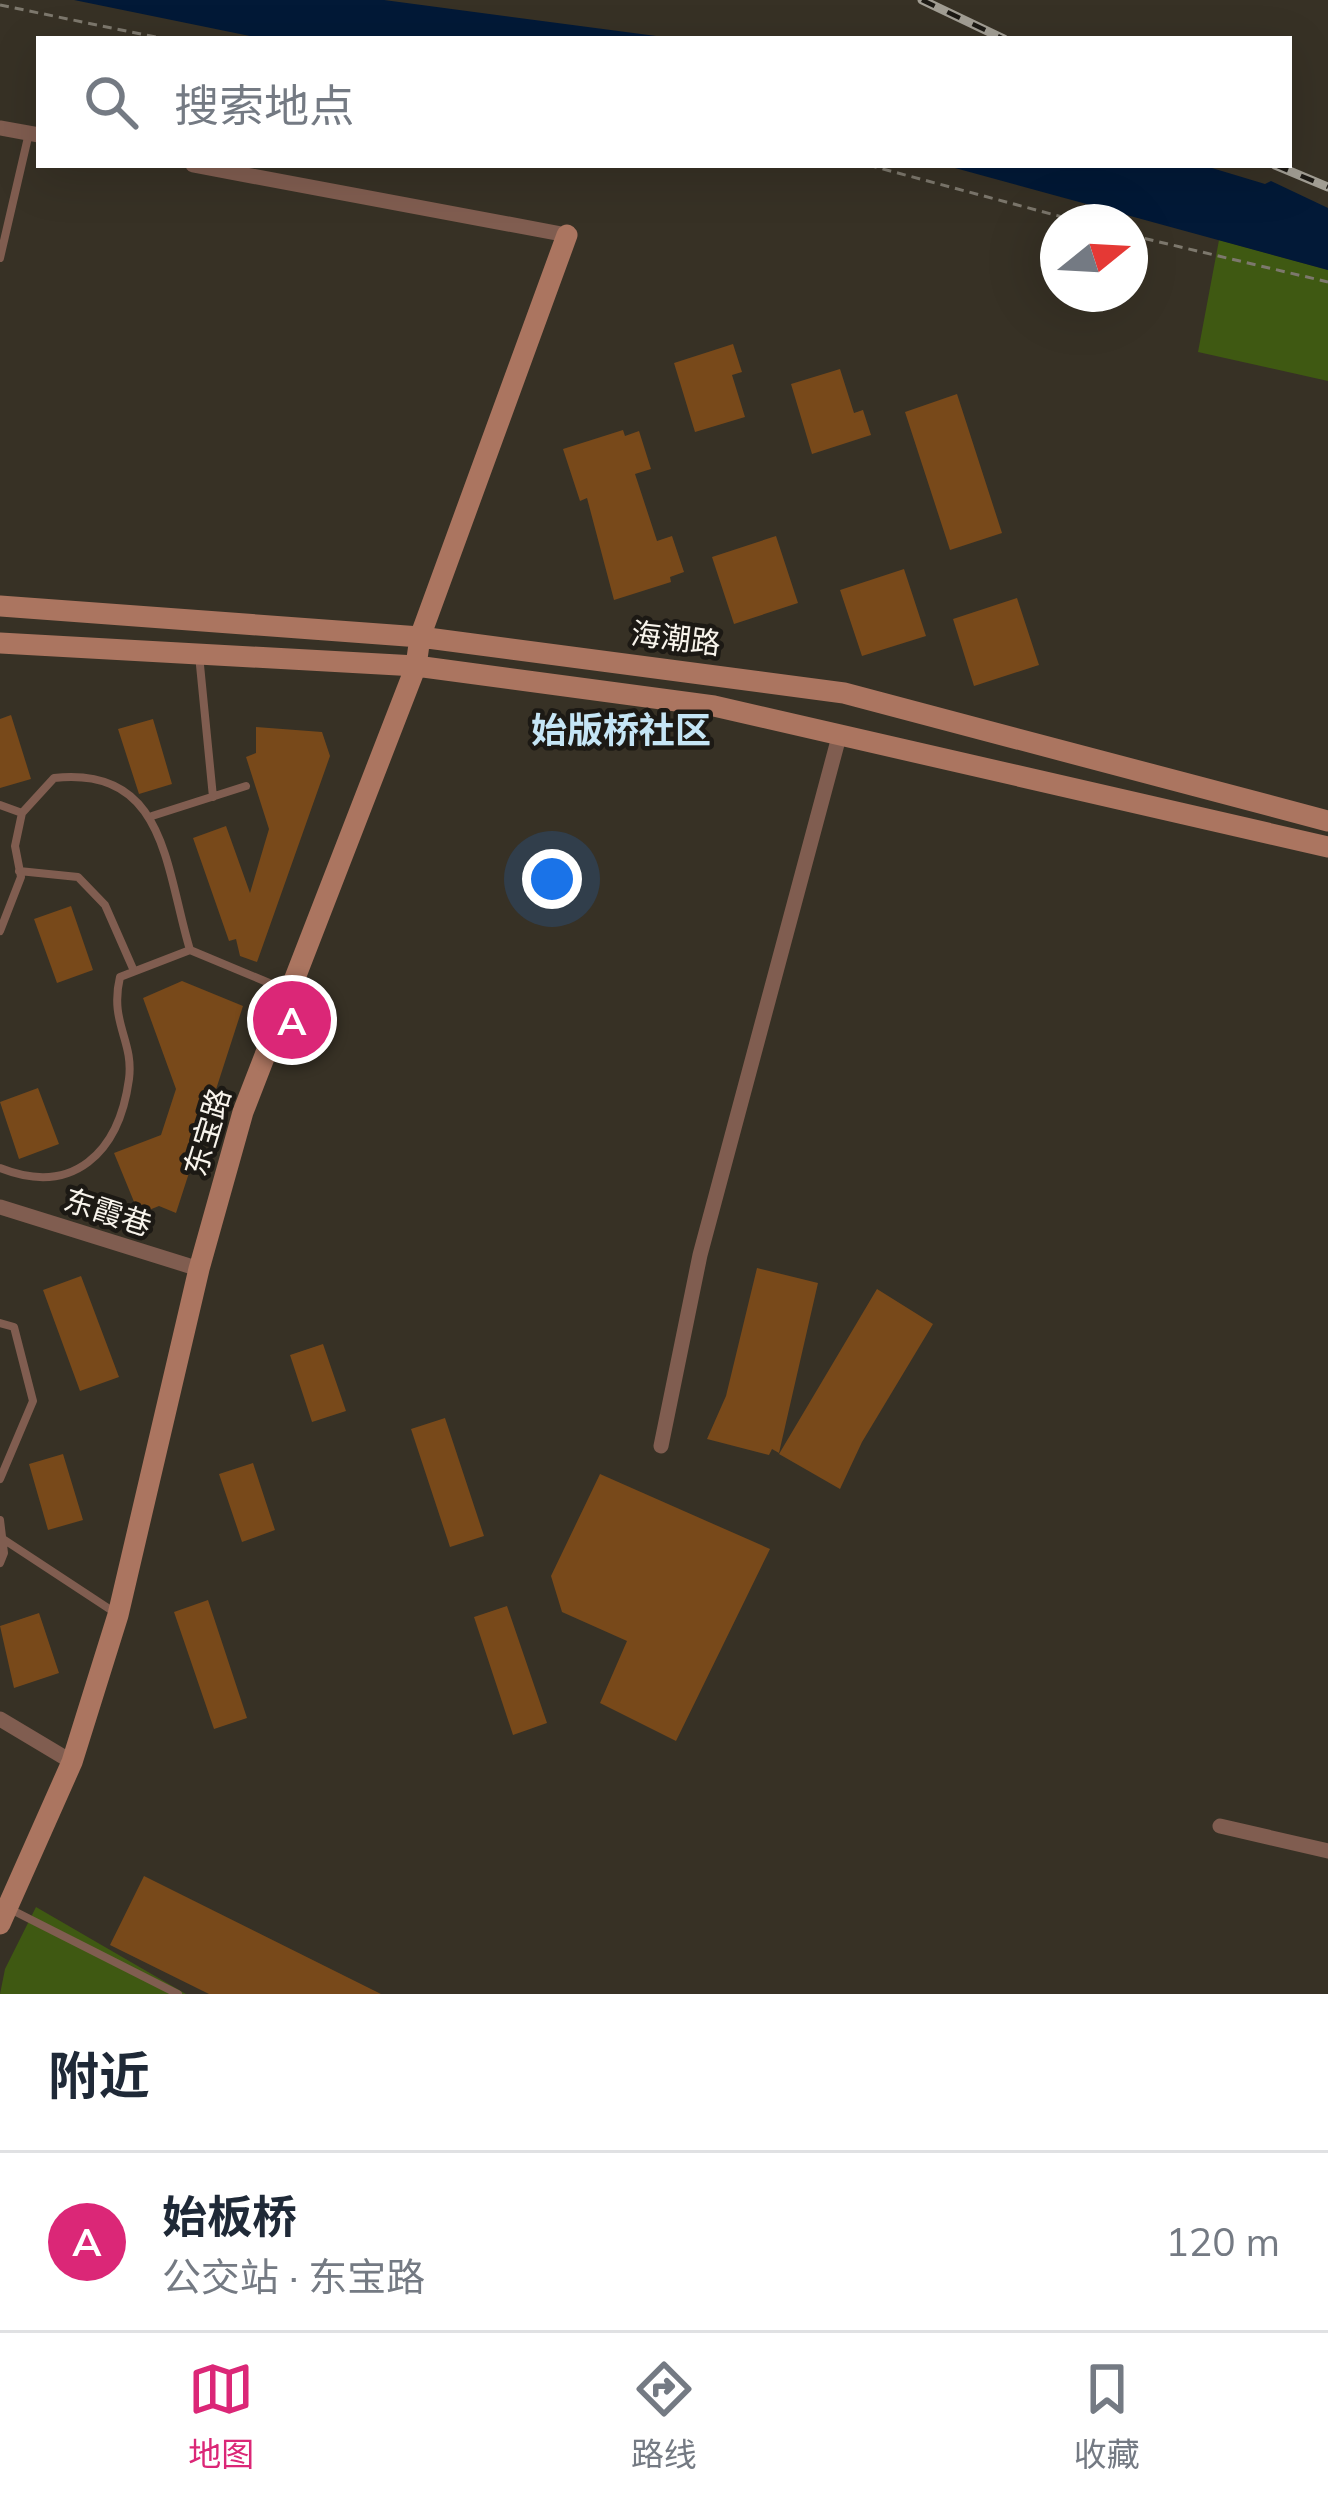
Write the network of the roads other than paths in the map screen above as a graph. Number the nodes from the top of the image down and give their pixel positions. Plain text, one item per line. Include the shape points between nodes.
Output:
1 (0, 128) edge
2 (34, 134) edge
3 (210, 168) edge
4 (566, 236) joint
5 (0, 258) edge
6 (0, 606) edge
7 (420, 637) junction
8 (0, 643) edge
9 (199, 654) junction
10 (416, 666) junction
11 (840, 733) junction
12 (246, 786) dead end
13 (213, 797) junction
14 (0, 805) edge
15 (22, 813) junction
16 (152, 816) junction
17 (1328, 821) edge
18 (1328, 847) edge
19 (19, 871) junction
20 (0, 931) edge
21 (190, 950) junction
22 (134, 971) junction
23 (287, 991) junction
24 (0, 1168) edge
25 (0, 1207) edge
26 (199, 1270) junction
27 (0, 1323) edge
28 (661, 1446) dead end
29 (0, 1479) edge
30 (0, 1520) edge
31 (1, 1538) edge
32 (0, 1563) edge
33 (118, 1616) junction
34 (0, 1719) edge
35 (72, 1762) junction
36 (1220, 1826) dead end
37 (1328, 1851) edge
38 (3, 1916) edge
39 (178, 1994) edge

1 - 2 street
2 - 5 lane
3 - 4 street
4 - 7 main road, 东宝路
6 - 7 main road, 海潮路
7 - 10 main road, 东宝路
7 - 17 main road, 海潮路 via 844,693
8 - 9 main road, 海潮路
9 - 10 main road, 海潮路
9 - 13 lane
10 - 11 main road, 海潮路 via 714,706
10 - 23 main road, 东宝路
11 - 18 main road, 海潮路
11 - 28 street via 700,1255
12 - 13 lane
13 - 16 lane
14 - 15 lane
15 - 16 lane via 54,778 91,774 124,787
15 - 19 lane
16 - 21 lane
19 - 20 lane
19 - 22 lane via 78,877 105,905
21 - 22 lane
21 - 23 lane
22 - 24 lane via 120,977 113,1005 130,1077 100,1154 76,1174 33,1181
23 - 26 main road, 东宝路
25 - 26 street, 东霞巷
26 - 33 main road, 东宝路
27 - 29 lane via 14,1327 33,1401
30 - 31 lane
31 - 32 lane
31 - 33 lane
33 - 35 main road, 东宝路
34 - 35 street
35 - 38 main road, 东宝路
36 - 37 street
38 - 39 lane

